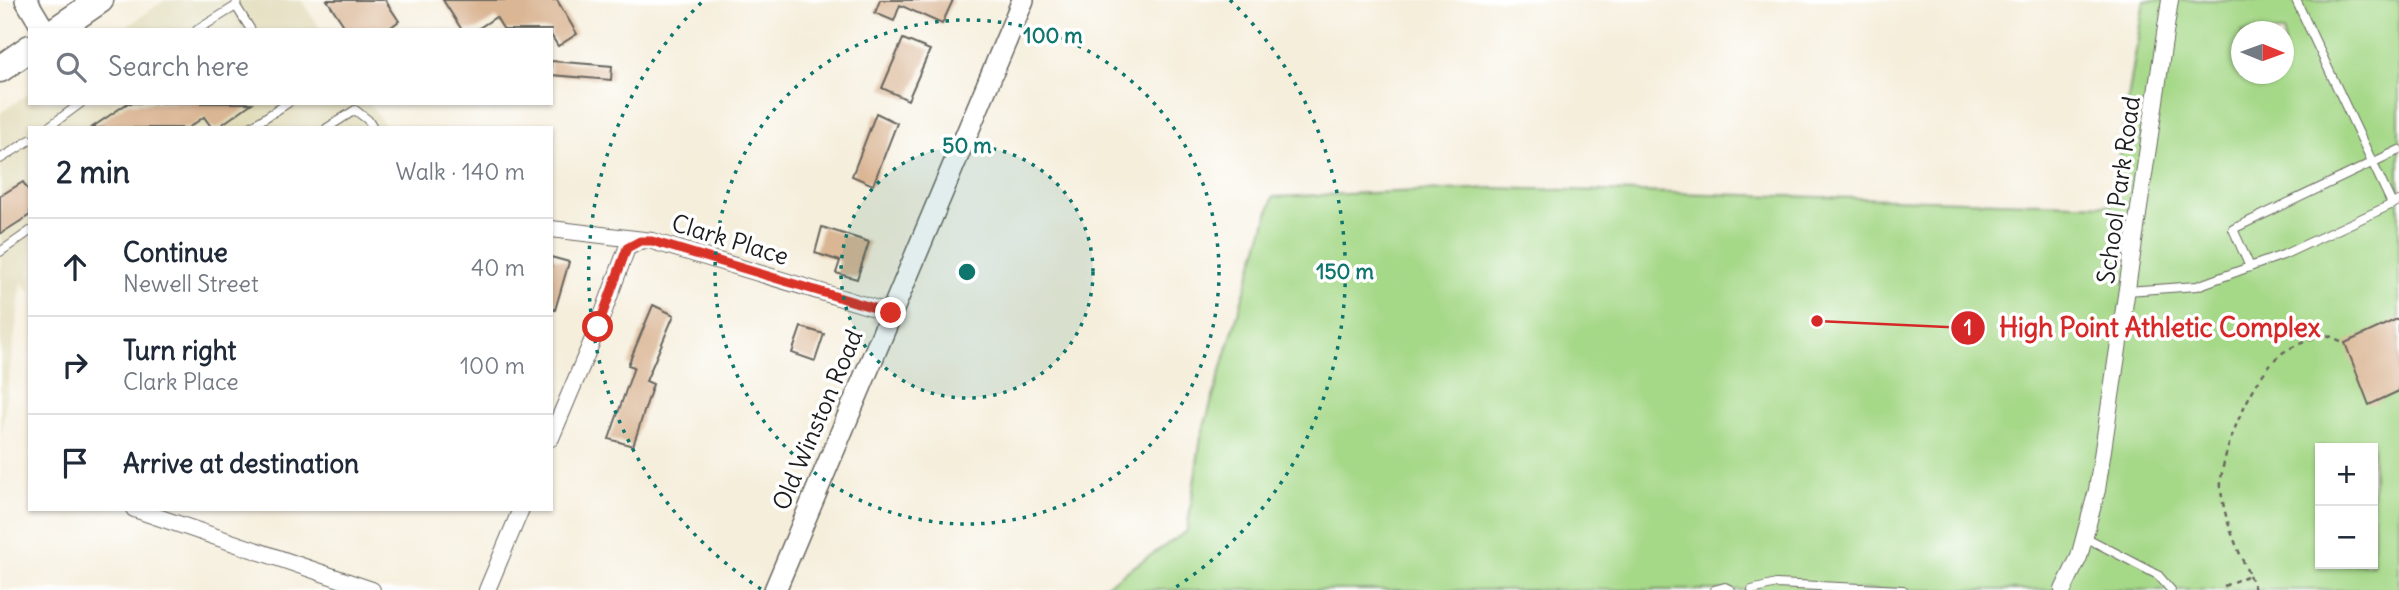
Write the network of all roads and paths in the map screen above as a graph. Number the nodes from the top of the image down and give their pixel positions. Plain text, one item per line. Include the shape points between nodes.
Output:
1 (26, 0) edge
2 (100, 0) edge
3 (1023, 0) edge
4 (2170, 0) edge
5 (2296, 0) edge
6 (236, 3) edge
7 (43, 28) edge
8 (59, 28) edge
9 (200, 28) edge
10 (250, 28) edge
11 (28, 49) edge
12 (0, 69) edge
13 (78, 105) edge
14 (285, 105) edge
15 (50, 126) edge
16 (252, 126) edge
17 (330, 126) edge
18 (372, 126) edge
19 (28, 141) edge
20 (2399, 150) edge
21 (0, 159) edge
22 (2372, 163) junction
23 (2396, 203) edge
24 (553, 229) edge
25 (28, 232) edge
26 (640, 241) junction
27 (0, 252) edge
28 (2250, 267) junction
29 (2127, 291) junction
30 (891, 313) junction
31 (2345, 343) dead end
32 (553, 433) edge
33 (140, 511) edge
34 (520, 511) edge
35 (2085, 537) junction
36 (2249, 575) junction
37 (2224, 586) dead end
38 (372, 590) edge
39 (487, 590) edge
40 (775, 590) edge
41 (1714, 590) edge
42 (1731, 590) edge
43 (1752, 590) edge
44 (1903, 590) edge
45 (2063, 590) edge
46 (2171, 590) edge
47 (2255, 590) edge

1 - 7 street
2 - 8 main road
3 - 30 street, Old Winston Road
4 - 29 street, School Park Road
5 - 22 lane
6 - 9 lane
6 - 10 lane
11 - 12 main road
13 - 15 lane
14 - 16 lane
17 - 18 lane via 355,110
19 - 21 lane
20 - 22 lane
22 - 23 lane
22 - 28 lane via 2233,229
23 - 28 lane
24 - 26 street, Clark Place
25 - 27 lane
26 - 30 street, Clark Place
26 - 32 street via 627,248
28 - 29 lane via 2197,286
29 - 35 street, School Park Road via 2097,490
30 - 40 street, Old Winston Road
31 - 36 path via 2325,334 2281,354 2245,406 2228,444 2221,486 2228,525
33 - 38 street
34 - 39 street
35 - 45 street, School Park Road
35 - 46 lane via 2158,576
36 - 37 path
36 - 47 path
41 - 42 lane
43 - 44 lane via 1776,584

